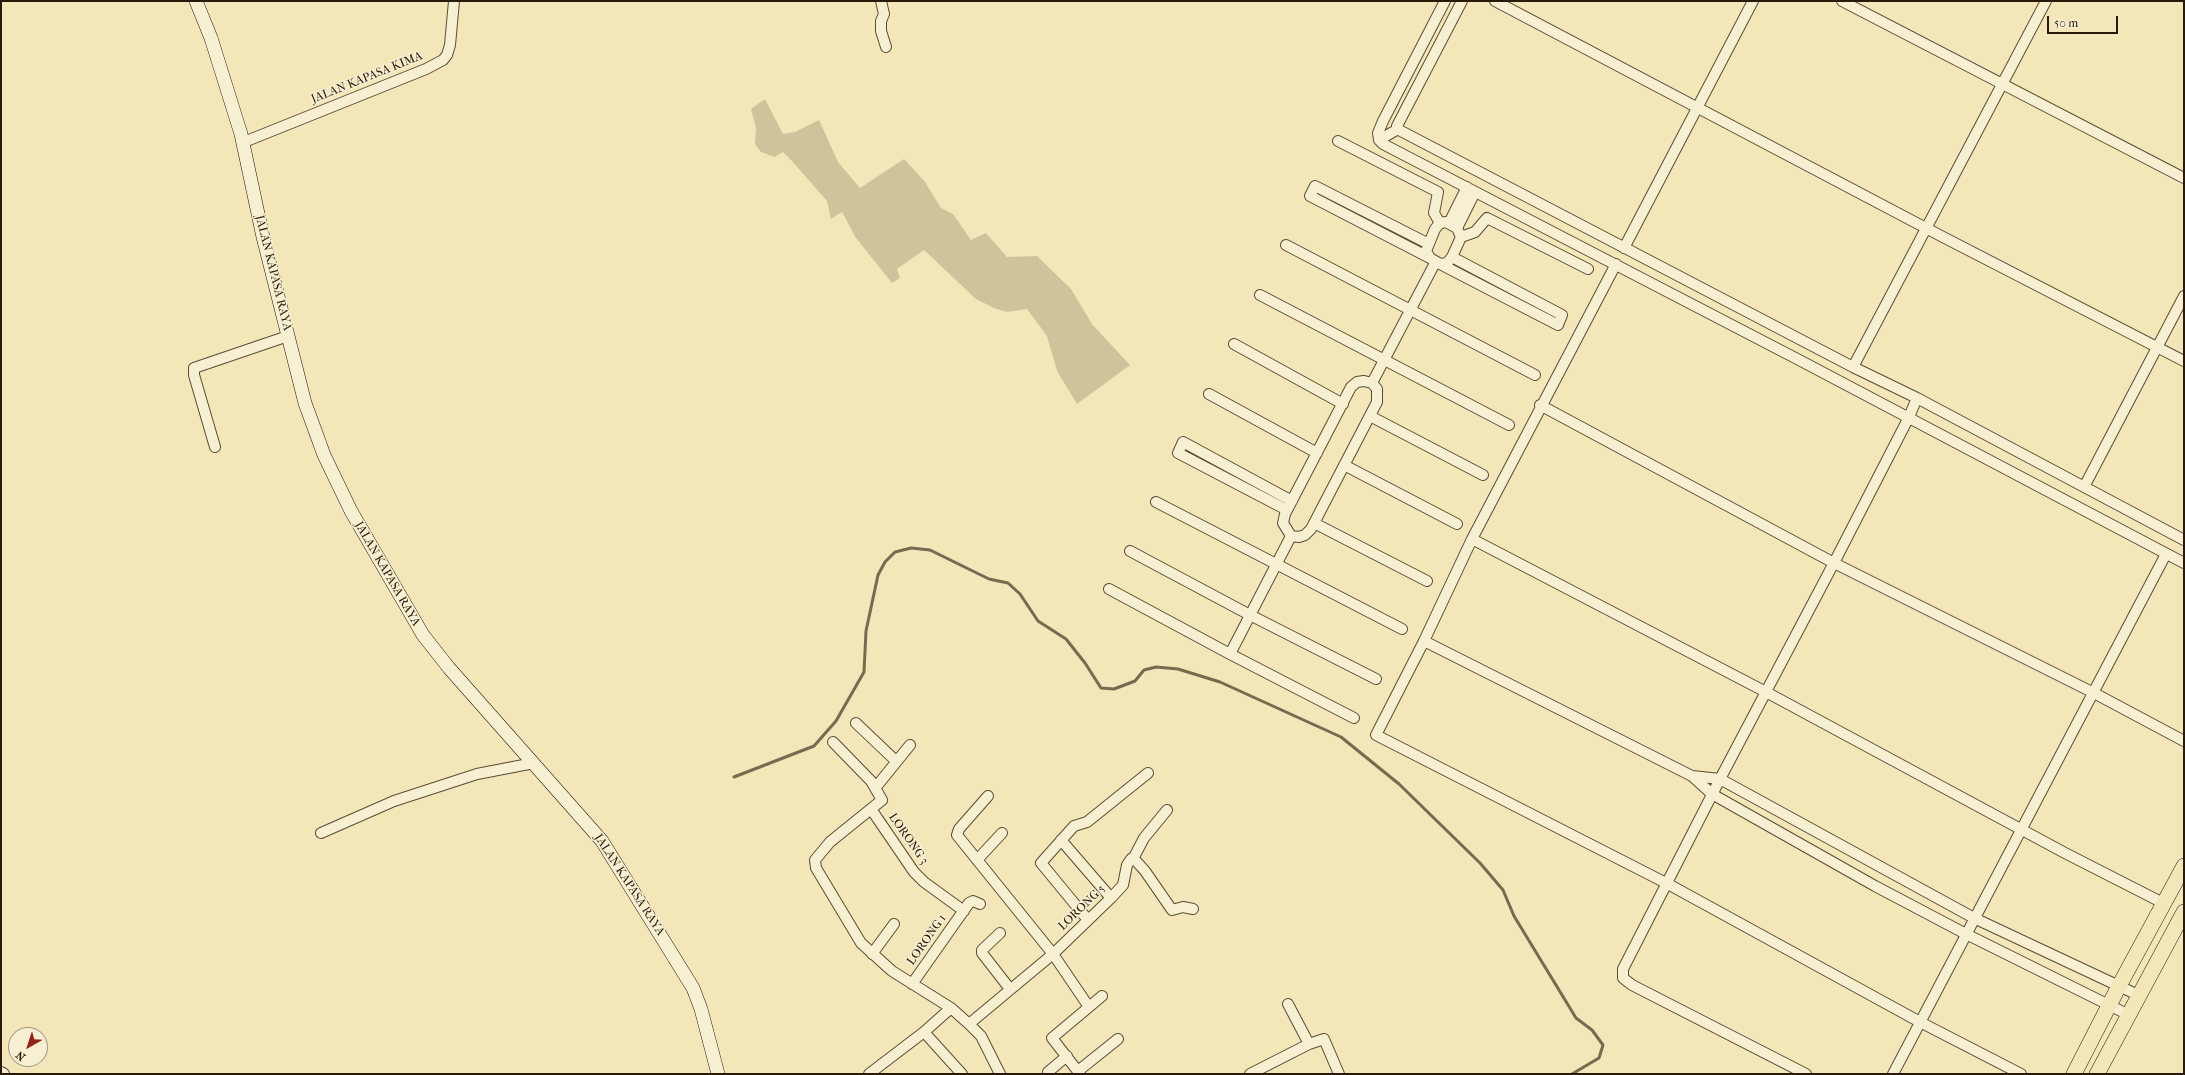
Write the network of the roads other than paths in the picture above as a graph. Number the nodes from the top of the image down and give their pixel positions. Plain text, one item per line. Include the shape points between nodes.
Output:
1 (196, 1) edge
2 (454, 1) edge
3 (881, 1) edge
4 (1445, 1) edge
5 (1462, 1) edge
6 (1495, 1) edge
7 (1753, 1) edge
8 (1842, 1) edge
9 (2046, 1) edge
10 (886, 47) dead end
11 (2002, 84) junction
12 (1697, 108) junction
13 (1398, 129) junction
14 (1338, 140) dead end
15 (1380, 140) junction
16 (244, 142) junction
17 (2184, 178) edge
18 (1471, 190) junction
19 (1452, 228) junction
20 (1927, 228) junction
21 (1428, 243) junction
22 (1286, 245) dead end
23 (1624, 248) junction
24 (1452, 257) junction
25 (1435, 262) junction
26 (1616, 264) junction
27 (1588, 269) dead end
28 (1260, 295) dead end
29 (2184, 296) edge
30 (1410, 310) junction
31 (288, 336) junction
32 (1234, 344) dead end
33 (2158, 347) junction
34 (1384, 360) junction
35 (2184, 360) edge
36 (1852, 367) junction
37 (1535, 375) dead end
38 (1372, 383) junction
39 (1208, 394) dead end
40 (1917, 398) junction
41 (1343, 404) junction
42 (1540, 405) junction
43 (1370, 416) junction
44 (1909, 417) junction
45 (1510, 425) dead end
46 (216, 448) dead end
47 (1317, 453) junction
48 (1344, 466) junction
49 (1483, 475) dead end
50 (2084, 487) junction
51 (1292, 501) junction
52 (1156, 502) dead end
53 (1287, 510) junction
54 (1314, 523) junction
55 (1457, 524) dead end
56 (1291, 536) junction
57 (1472, 539) junction
58 (2184, 540) edge
59 (1130, 550) dead end
60 (2166, 554) junction
61 (1834, 563) junction
62 (2184, 563) edge
63 (1277, 565) junction
64 (1427, 581) dead end
65 (1109, 589) dead end
66 (1250, 615) junction
67 (1402, 629) dead end
68 (1424, 641) junction
69 (1230, 654) junction
70 (1376, 678) dead end
71 (1766, 692) junction
72 (2094, 693) junction
73 (1354, 718) dead end
74 (856, 723) dead end
75 (2184, 741) edge
76 (833, 742) dead end
77 (910, 745) dead end
78 (896, 761) junction
79 (534, 763) junction
80 (1148, 773) dead end
81 (1692, 776) junction
82 (1720, 779) junction
83 (876, 787) junction
84 (1712, 794) junction
85 (988, 796) dead end
86 (871, 808) junction
87 (1167, 810) dead end
88 (2022, 830) junction
89 (321, 833) dead end
90 (1002, 833) dead end
91 (1061, 840) junction
92 (1133, 859) junction
93 (977, 860) junction
94 (2184, 866) edge
95 (1668, 884) junction
96 (1111, 898) junction
97 (980, 904) dead end
98 (2165, 904) junction
99 (1194, 909) dead end
100 (964, 911) junction
101 (2184, 912) edge
102 (1974, 918) junction
103 (1088, 920) junction
104 (894, 924) dead end
105 (1000, 933) dead end
106 (1966, 934) junction
107 (872, 954) junction
108 (1053, 954) junction
109 (912, 984) junction
110 (2119, 986) junction
111 (1010, 989) junction
112 (2138, 995) junction
113 (1102, 996) dead end
114 (1288, 1004) dead end
115 (2109, 1005) junction
116 (1089, 1007) junction
117 (951, 1008) junction
118 (2128, 1015) junction
119 (1920, 1022) junction
120 (969, 1024) junction
121 (924, 1032) junction
122 (1118, 1039) dead end
123 (1309, 1044) junction
124 (1067, 1056) junction
125 (1268, 1065) junction
126 (1048, 1072) dead end
127 (1079, 1072) edge
128 (718, 1074) edge
129 (870, 1074) edge
130 (962, 1074) edge
131 (1000, 1074) edge
132 (1250, 1074) edge
133 (1273, 1074) edge
134 (1339, 1074) edge
135 (1806, 1074) edge
136 (1893, 1074) edge
137 (2021, 1074) edge
138 (2074, 1074) edge
139 (2097, 1074) edge

1 - 16 main road, JALAN KAPASA RAYA via 211,38
2 - 16 street, JALAN KAPASA KIMA via 450,45 443,60
3 - 10 street via 884,14 881,31
4 - 15 street via 1386,115 1378,133
5 - 13 street
6 - 12 street
7 - 12 street
8 - 11 street
9 - 11 street
11 - 17 street
11 - 20 street
12 - 20 street
12 - 23 street
13 - 15 street
13 - 23 street
14 - 19 street via 1438,192 1434,213
15 - 18 street via 1383,144
16 - 31 main road, JALAN KAPASA RAYA via 263,238
18 - 19 street
18 - 26 street
19 - 21 street via 1435,228
19 - 24 street
19 - 27 street via 1475,232 1487,218
20 - 33 street
20 - 36 street
21 - 25 street via 1426,251
21 - 25 street via 1315,186 1310,196
22 - 30 street
23 - 36 street
24 - 25 street via 1447,263
24 - 25 street via 1562,315 1558,325
25 - 30 street
26 - 42 street
26 - 44 street
28 - 34 street
29 - 33 street
30 - 34 street
30 - 37 street
31 - 46 street via 194,368
31 - 79 main road, JALAN KAPASA RAYA via 305,403 324,455 351,511 423,635 448,668
32 - 41 street
33 - 35 street
33 - 50 street
34 - 38 street
34 - 45 street
36 - 40 street
38 - 41 street via 1357,382
38 - 43 street via 1377,389 1378,396
39 - 47 street
40 - 44 street
40 - 50 street
41 - 47 street
42 - 57 street
42 - 61 street
43 - 48 street
43 - 49 street
44 - 60 street
44 - 61 street
47 - 51 street
48 - 54 street
48 - 55 street
50 - 58 street
51 - 53 street
51 - 53 street via 1183,442 1178,453
52 - 63 street
53 - 56 street via 1284,523
54 - 56 street via 1305,535
54 - 64 street
56 - 63 street
57 - 68 street
57 - 71 street
59 - 66 street
60 - 62 street
60 - 72 street
61 - 71 street
61 - 72 street
63 - 66 street
63 - 67 street
65 - 69 street
66 - 69 street
66 - 70 street
68 - 81 street
68 - 95 street via 1376,735
69 - 73 street
71 - 82 street
71 - 88 street
72 - 75 street
72 - 88 street
74 - 78 street
76 - 83 street
77 - 78 street
78 - 83 street
79 - 89 street via 477,774 424,791 394,801
79 - 128 main road, JALAN KAPASA RAYA via 602,841 693,988
80 - 91 street via 1087,822 1074,826
81 - 82 street
81 - 84 street
82 - 84 street
82 - 102 street
83 - 86 street via 881,801
84 - 95 street
84 - 106 street
85 - 93 street via 956,832
86 - 100 street, LORONG 3 via 914,872
86 - 107 street via 834,838 823,849 814,864 852,931
87 - 92 street, LORONG 5 via 1144,838
88 - 98 street
88 - 102 street
90 - 93 street
91 - 96 street
91 - 103 street via 1041,864
92 - 96 street, LORONG 5 via 1127,865 1123,885
92 - 99 street via 1145,871 1170,909
93 - 108 street
94 - 98 main road
95 - 119 street
95 - 135 street via 1623,969 1623,978 1632,985
96 - 103 street, LORONG 5
97 - 100 street via 972,901
98 - 110 main road
100 - 109 street, LORONG 1
101 - 112 main road
102 - 106 street
102 - 110 street
103 - 108 street, LORONG 5
104 - 107 street
105 - 111 street via 982,950 982,953
106 - 115 street
106 - 119 street
107 - 109 street
108 - 111 street, LORONG 5
108 - 116 street
109 - 117 street
110 - 112 street
110 - 115 main road
111 - 120 street, LORONG 5
112 - 118 main road
113 - 116 street
114 - 123 street
115 - 118 street
115 - 138 main road
116 - 124 street via 1052,1038
117 - 120 street
117 - 121 street
118 - 139 main road
119 - 136 street
119 - 137 street
120 - 131 street via 981,1036
121 - 129 street
121 - 130 street
122 - 127 street
123 - 125 street
123 - 134 street via 1322,1035
124 - 126 street
124 - 127 street
125 - 132 street
125 - 133 street

